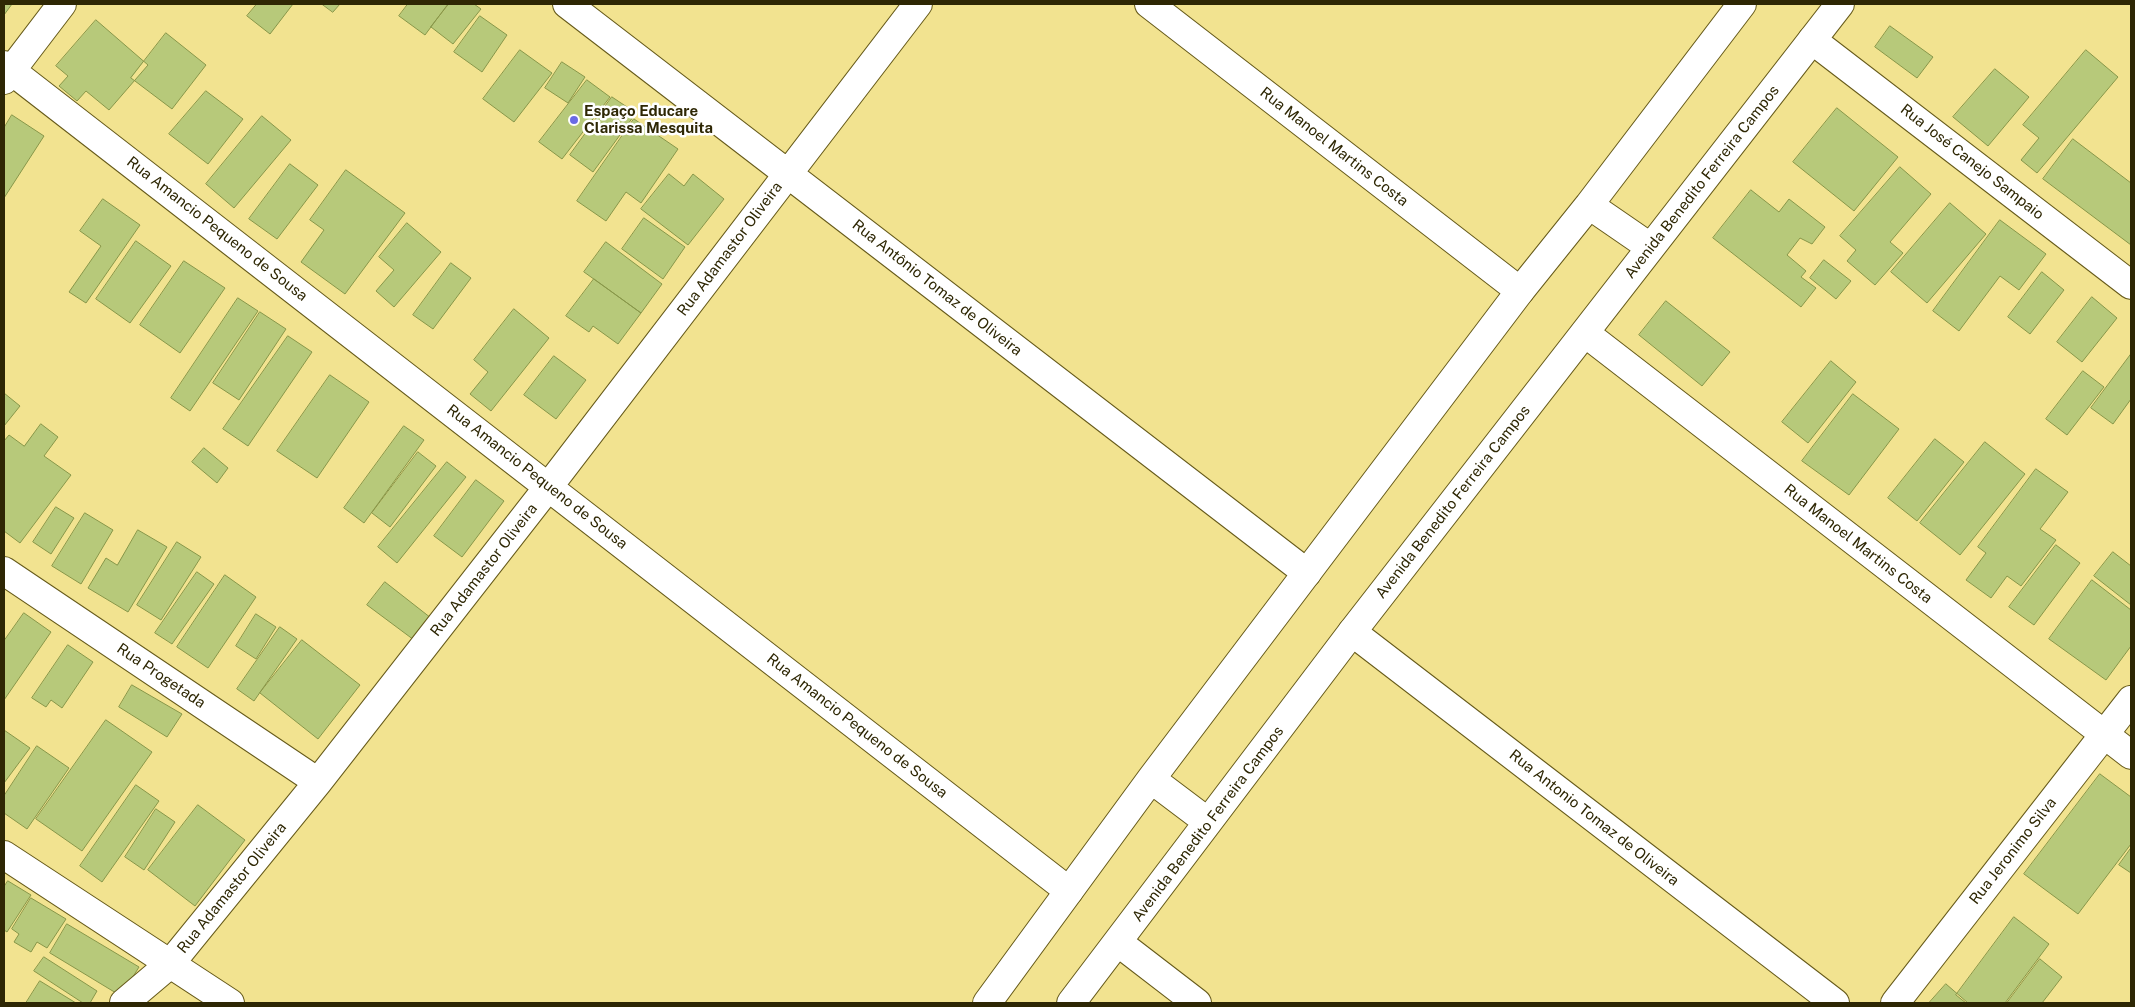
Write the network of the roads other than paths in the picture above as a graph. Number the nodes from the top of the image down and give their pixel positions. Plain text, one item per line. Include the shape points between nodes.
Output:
1 (62, 4) edge
2 (567, 4) edge
3 (918, 4) edge
4 (1149, 4) edge
5 (1742, 4) edge
6 (1840, 4) edge
7 (1812, 40) junction
8 (6, 72) edge
9 (788, 174) junction
10 (1589, 205) junction
11 (1650, 248) junction
12 (2131, 285) edge
13 (1520, 291) junction
14 (1585, 333) junction
15 (549, 486) junction
16 (4, 570) edge
17 (1307, 573) junction
18 (1352, 632) junction
19 (2131, 700) edge
20 (2104, 734) junction
21 (2131, 755) edge
22 (1151, 779) junction
23 (318, 782) junction
24 (1208, 822) junction
25 (4, 855) edge
26 (1069, 891) junction
27 (1119, 943) junction
28 (170, 964) junction
29 (124, 1003) edge
30 (230, 1003) edge
31 (987, 1003) edge
32 (1071, 1003) edge
33 (1197, 1003) edge
34 (1836, 1003) edge
35 (1896, 1003) edge

1 - 8 street
2 - 9 street, Rua Antônio Tomaz de Oliveira
3 - 9 street, Rua Adamastor Oliveira
4 - 13 street, Rua Manoel Martins Costa
5 - 10 street
6 - 7 street, Avenida Benedito Ferreira Campos
7 - 11 street, Avenida Benedito Ferreira Campos
7 - 12 street, Rua José Canejo Sampaio
8 - 15 street, Rua Amancio Pequeno de Sousa
9 - 15 street, Rua Adamastor Oliveira
9 - 17 street, Rua Antônio Tomaz de Oliveira
10 - 11 street
10 - 13 street
11 - 14 street, Avenida Benedito Ferreira Campos
13 - 17 street
14 - 18 street, Avenida Benedito Ferreira Campos
14 - 20 street, Rua Manoel Martins Costa
15 - 23 street, Rua Adamastor Oliveira
15 - 26 street, Rua Amancio Pequeno de Sousa
16 - 23 street, Rua Progetada
17 - 22 street
18 - 24 street, Avenida Benedito Ferreira Campos
18 - 34 street, Rua Antonio Tomaz de Oliveira
19 - 20 street, Rua Jeronimo Silva
20 - 21 street, Rua Manoel Martins Costa
20 - 35 street, Rua Jeronimo Silva
22 - 24 street
22 - 26 street
23 - 28 street, Rua Adamastor Oliveira
24 - 27 street, Avenida Benedito Ferreira Campos
25 - 28 street
26 - 31 street
27 - 32 street, Avenida Benedito Ferreira Campos
27 - 33 street
28 - 29 street, Rua Adamastor Oliveira
28 - 30 street

